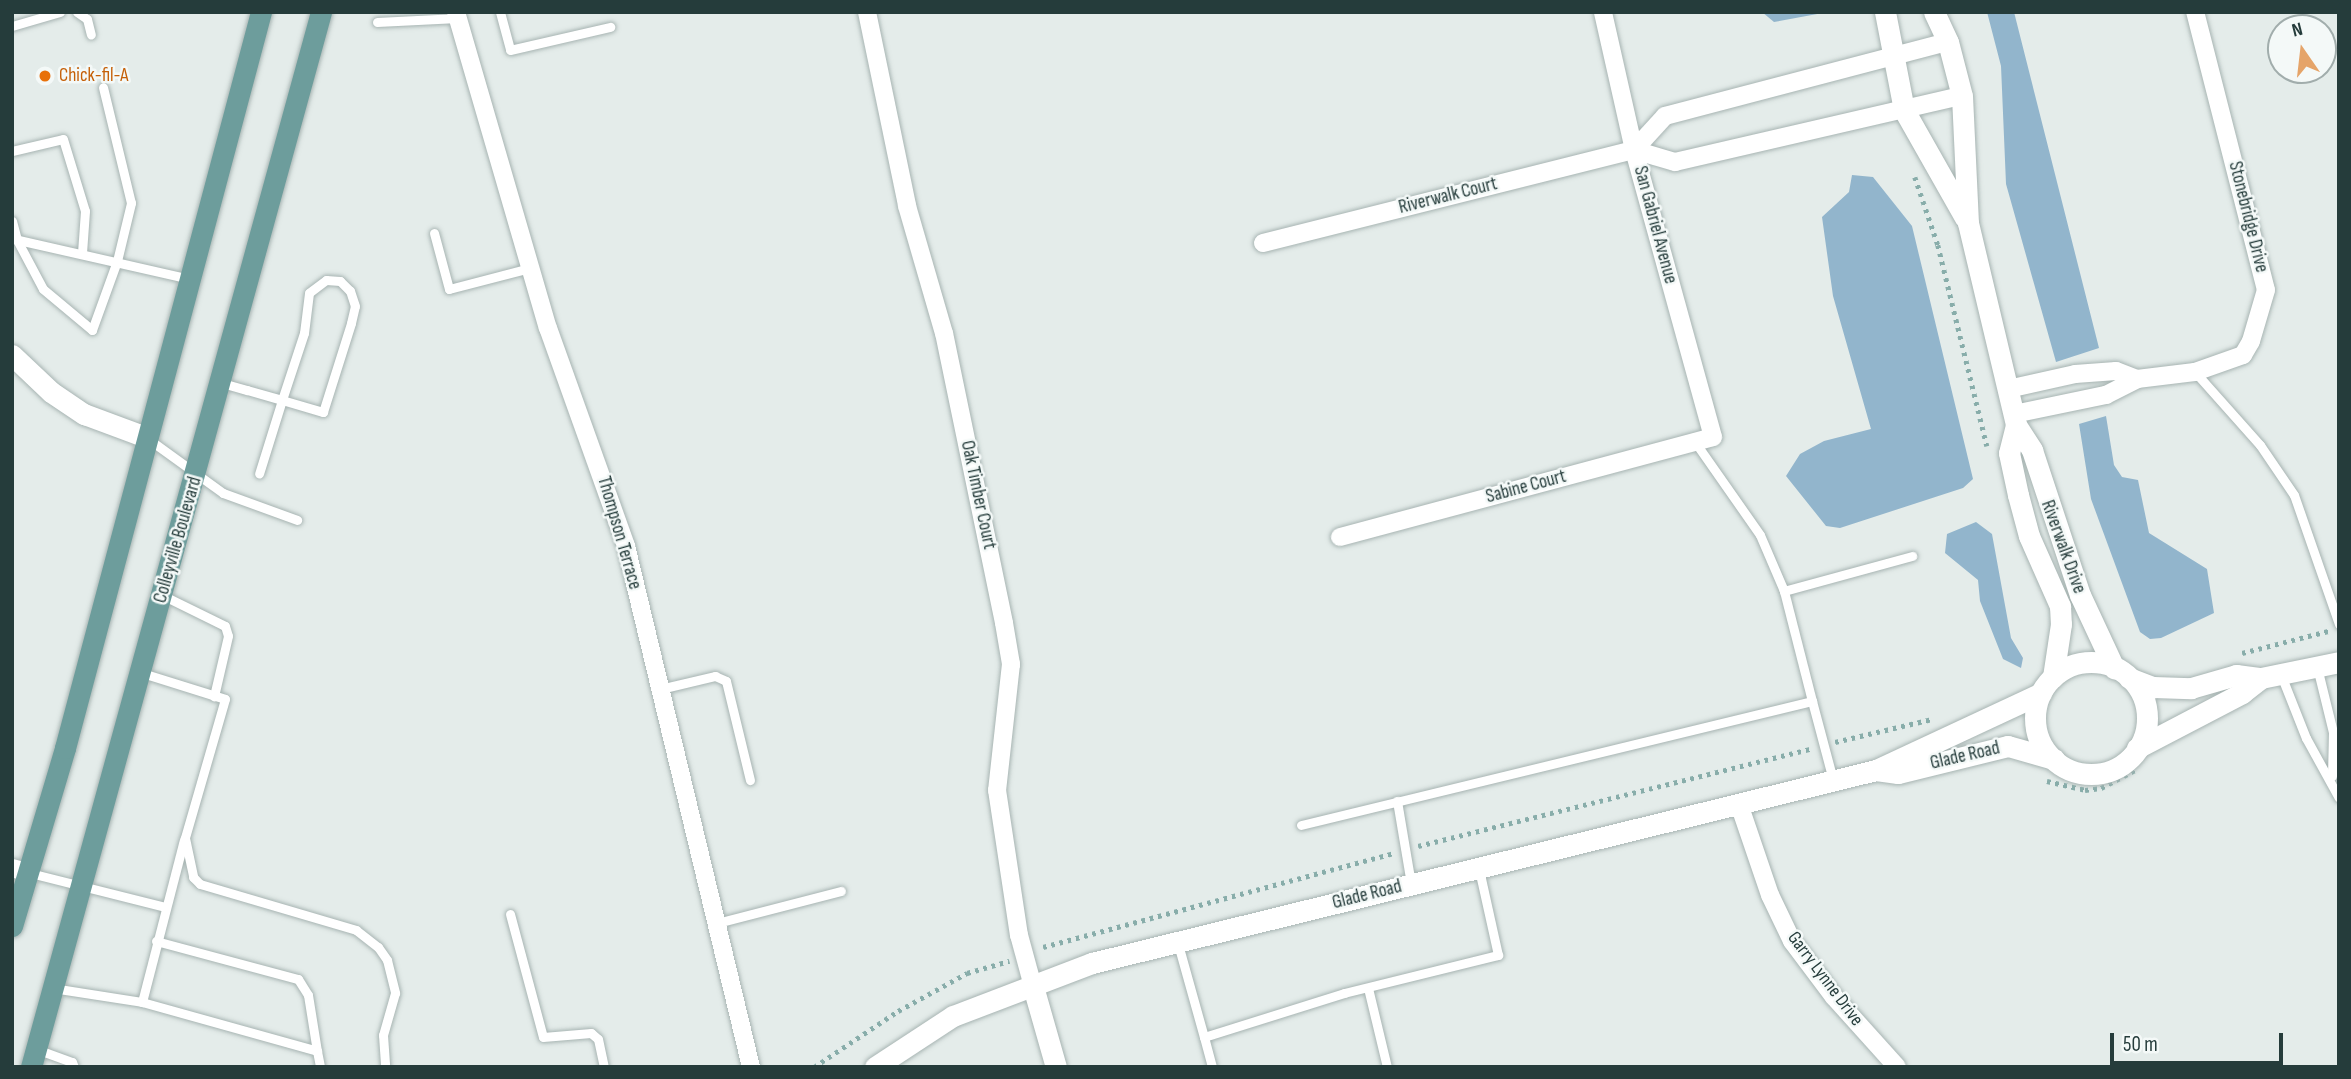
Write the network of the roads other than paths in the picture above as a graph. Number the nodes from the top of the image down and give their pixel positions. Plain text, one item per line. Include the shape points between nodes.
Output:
1 (60, 12) edge
2 (77, 12) edge
3 (261, 12) edge
4 (321, 12) edge
5 (500, 12) edge
6 (867, 12) edge
7 (1603, 12) edge
8 (1885, 12) edge
9 (1934, 12) edge
10 (2195, 12) edge
11 (457, 15) edge
12 (377, 22) dead end
13 (12, 26) edge
14 (610, 27) dead end
15 (91, 35) dead end
16 (1948, 42) junction
17 (1892, 58) junction
18 (103, 88) dead end
19 (1962, 96) junction
20 (1904, 110) junction
21 (1634, 150) junction
22 (12, 151) edge
23 (12, 221) edge
24 (1968, 223) junction
25 (433, 233) dead end
26 (15, 239) edge
27 (1263, 243) dead end
28 (82, 253) junction
29 (117, 261) junction
30 (530, 268) junction
31 (190, 279) junction
32 (13, 358) edge
33 (2195, 372) junction
34 (2137, 379) junction
35 (222, 383) junction
36 (2008, 389) junction
37 (282, 400) junction
38 (2015, 419) junction
39 (146, 437) junction
40 (1704, 439) junction
41 (197, 473) junction
42 (259, 474) dead end
43 (297, 520) dead end
44 (1340, 537) dead end
45 (1912, 556) dead end
46 (1784, 591) junction
47 (162, 594) junction
48 (2339, 626) edge
49 (2339, 662) edge
50 (2317, 667) junction
51 (139, 672) junction
52 (2122, 673) junction
53 (2271, 676) junction
54 (2047, 685) junction
55 (660, 689) junction
56 (214, 696) junction
57 (1812, 701) junction
58 (2142, 755) junction
59 (2054, 759) junction
60 (1876, 770) junction
61 (2332, 778) junction
62 (750, 780) dead end
63 (1833, 780) junction
64 (2339, 798) edge
65 (1397, 801) junction
66 (1739, 804) junction
67 (1301, 825) dead end
68 (185, 838) junction
69 (1479, 868) junction
70 (21, 870) edge
71 (1411, 884) junction
72 (80, 887) junction
73 (841, 891) dead end
74 (165, 906) junction
75 (510, 914) dead end
76 (717, 923) junction
77 (12, 926) edge
78 (156, 941) junction
79 (1177, 942) junction
80 (1032, 983) junction
81 (52, 988) junction
82 (1367, 988) junction
83 (142, 1002) junction
84 (1205, 1037) junction
85 (317, 1051) junction
86 (33, 1058) edge
87 (746, 1066) edge
88 (74, 1067) edge
89 (320, 1067) edge
90 (385, 1067) edge
91 (604, 1067) edge
92 (875, 1067) edge
93 (1055, 1067) edge
94 (1212, 1067) edge
95 (1387, 1067) edge
96 (1897, 1067) edge

1 - 13 lane
2 - 15 lane via 87,19
3 - 31 main road
4 - 35 main road, Colleyville Boulevard
5 - 14 lane via 510,50
6 - 80 street, Oak Timber Court via 907,206 944,333 1011,664 997,790 1023,956
7 - 21 street, San Gabriel Avenue
8 - 17 main road, Riverwalk Drive
9 - 16 main road, Riverwalk Drive
10 - 33 street, Stonebridge Drive via 2266,290 2243,355
11 - 12 lane
11 - 30 street, Thompson Terrace
16 - 17 street
16 - 19 main road, Riverwalk Drive
17 - 20 main road, Riverwalk Drive
17 - 21 street via 1665,116
18 - 29 lane via 131,204
19 - 20 street
19 - 24 main road, Riverwalk Drive
20 - 21 street via 1675,162
20 - 24 main road, Riverwalk Drive
21 - 27 street, Riverwalk Court
21 - 40 street, San Gabriel Avenue
22 - 28 lane via 63,139 85,211
23 - 26 lane
24 - 36 main road, Riverwalk Drive
25 - 30 lane via 449,289
26 - 28 lane
26 - 29 lane via 43,289 92,330
28 - 29 lane
29 - 31 lane
30 - 55 street, Thompson Terrace via 626,546
31 - 39 main road
32 - 39 main road via 84,414
33 - 34 street, Stonebridge Drive
33 - 48 lane via 2260,445 2294,495
34 - 36 street, Stonebridge Drive via 2116,371 2076,374
34 - 38 street, Stonebridge Drive via 2106,395
35 - 37 lane
35 - 41 main road, Colleyville Boulevard
36 - 38 main road, Riverwalk Drive
37 - 37 lane via 323,412 355,306 351,291 340,281 326,280 309,293 304,333
37 - 42 lane
38 - 52 main road, Riverwalk Drive via 2032,450 2080,595
38 - 54 main road, Riverwalk Drive via 2009,453 2018,495 2029,536 2060,606 2062,624
39 - 41 lane
39 - 70 main road
40 - 44 street, Sabine Court
40 - 46 lane via 1760,535
41 - 43 lane via 223,493
41 - 47 main road, Colleyville Boulevard
45 - 46 lane
46 - 57 lane
47 - 51 main road, Colleyville Boulevard
47 - 56 lane via 225,626 228,636
49 - 50 main road, Glade Road
50 - 53 main road, Glade Road
50 - 61 lane via 2333,732
51 - 56 lane
51 - 72 main road, Colleyville Boulevard
52 - 53 main road, Glade Road via 2153,687 2191,688 2236,675
52 - 54 main road, Glade Road via 2090,662 2073,665
52 - 58 main road via 2144,700 2147,719
53 - 58 main road, Glade Road
53 - 61 lane
54 - 59 main road via 2034,718 2037,736
54 - 60 main road, Glade Road
55 - 62 lane via 715,676 726,681
55 - 76 street, Thompson Terrace
56 - 68 lane via 225,699
57 - 63 lane
57 - 65 lane
58 - 59 main road, Glade Road via 2099,773 2079,772
59 - 60 main road, Glade Road via 2008,746 1898,772
60 - 63 main road, Glade Road
61 - 64 lane
63 - 66 main road, Glade Road
65 - 67 lane
65 - 71 lane
66 - 69 main road, Glade Road
66 - 96 street, Garry Lynne Drive via 1770,895 1792,941 1834,997
68 - 74 lane
68 - 90 lane via 193,877 201,884 356,930 378,947 387,960 395,993 383,1035
69 - 71 main road, Glade Road
69 - 82 lane via 1498,955
70 - 72 lane
70 - 77 main road
71 - 79 main road, Glade Road
72 - 74 lane
72 - 81 main road, Colleyville Boulevard
73 - 76 lane
74 - 78 lane
75 - 91 lane via 543,1037 591,1033 598,1039
76 - 87 street, Thompson Terrace
78 - 83 lane
78 - 85 lane via 298,979 308,995
79 - 80 main road, Glade Road
79 - 84 lane
80 - 92 main road, Glade Road via 953,1016
80 - 93 main road
81 - 83 lane
81 - 86 main road, Colleyville Boulevard
82 - 84 lane
82 - 95 lane
83 - 85 lane
84 - 94 lane
85 - 89 lane
86 - 88 lane via 72,1062

